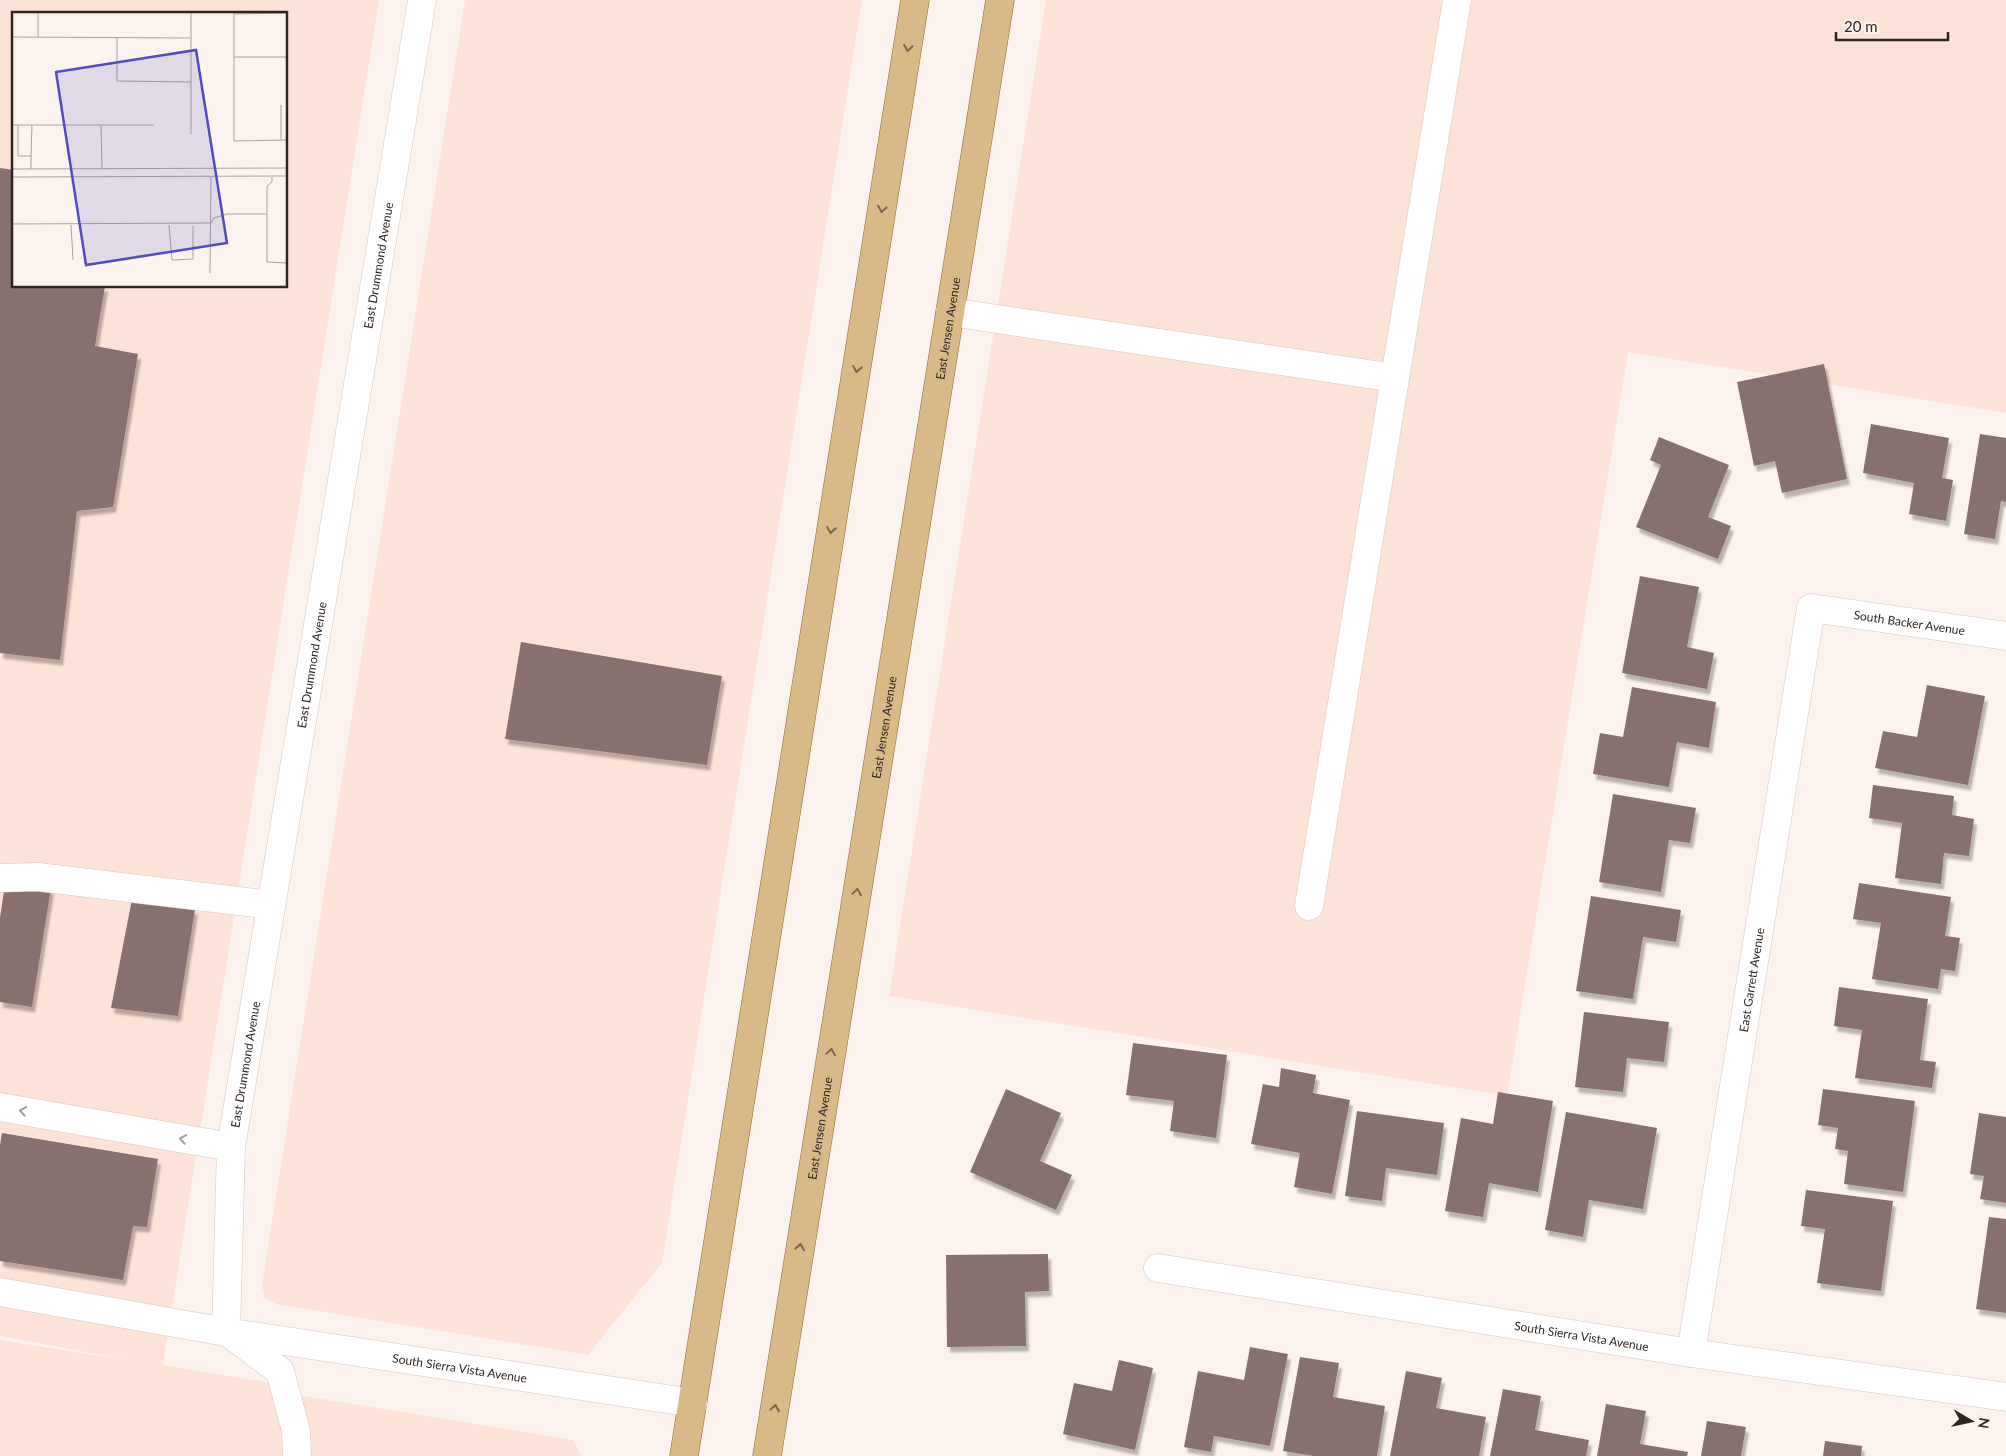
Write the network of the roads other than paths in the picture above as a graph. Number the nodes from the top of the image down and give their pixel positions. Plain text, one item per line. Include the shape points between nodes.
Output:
1 (422, 0) edge
2 (915, 0) edge
3 (1000, 0) edge
4 (1457, 0) edge
5 (950, 312) junction
6 (1395, 378) junction
7 (1811, 608) joint
8 (2006, 636) edge
9 (0, 878) edge
10 (271, 905) junction
11 (1309, 906) dead end
12 (0, 1107) edge
13 (231, 1147) junction
14 (1158, 1268) dead end
15 (0, 1292) edge
16 (226, 1332) junction
17 (1691, 1353) junction
18 (2006, 1397) edge
19 (693, 1403) junction
20 (297, 1456) edge
21 (684, 1456) edge
22 (767, 1456) edge

1 - 10 street, East Drummond Avenue
2 -> 19 main road
3 - 5 main road, East Jensen Avenue
4 - 6 street
5 - 6 street
22 -> 5 main road, East Jensen Avenue
6 - 11 street
7 - 8 street, South Backer Avenue
7 - 17 street, East Garrett Avenue
9 - 10 street via 38,877
10 - 13 street, East Drummond Avenue
13 -> 12 street
13 - 16 street, East Drummond Avenue
14 - 17 street, South Sierra Vista Avenue
15 - 16 street, South Sierra Vista Avenue
16 - 19 street, South Sierra Vista Avenue
16 - 20 street via 280,1371 296,1431
17 - 18 street, South Sierra Vista Avenue
19 - 21 main road

